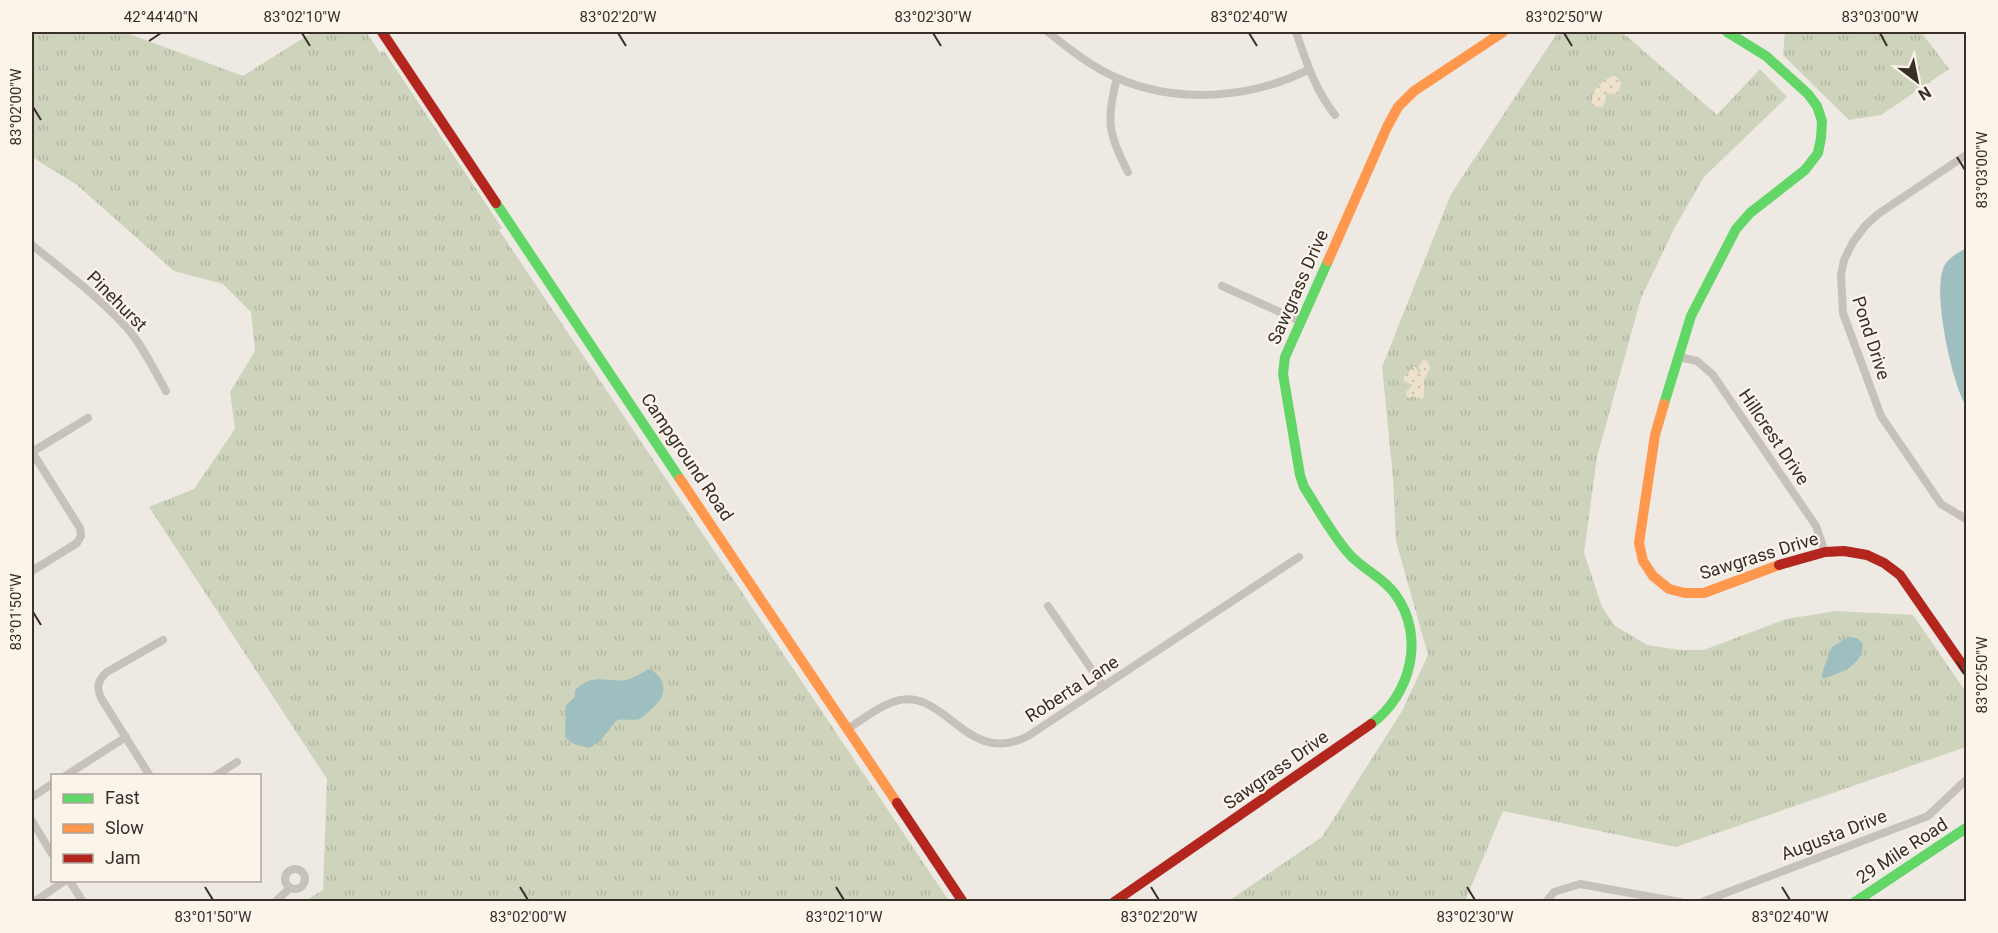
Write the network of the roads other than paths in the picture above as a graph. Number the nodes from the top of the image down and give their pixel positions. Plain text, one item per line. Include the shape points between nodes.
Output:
1 (382, 32) edge
2 (1048, 32) edge
3 (1296, 32) edge
4 (1503, 32) edge
5 (1727, 32) edge
6 (1308, 70) junction
7 (1117, 78) junction
8 (1335, 115) dead end
9 (1966, 155) edge
10 (1128, 172) dead end
11 (32, 245) edge
12 (1222, 285) dead end
13 (1300, 321) junction
14 (1679, 357) junction
15 (166, 392) dead end
16 (88, 418) dead end
17 (32, 452) edge
18 (1966, 519) edge
19 (1826, 552) junction
20 (1299, 557) dead end
21 (32, 571) edge
22 (1048, 606) dead end
23 (163, 640) dead end
24 (1966, 670) edge
25 (1103, 686) junction
26 (849, 728) junction
27 (126, 737) junction
28 (237, 762) dead end
29 (68, 774) edge
30 (149, 774) edge
31 (218, 774) edge
32 (1966, 780) edge
33 (51, 784) edge
34 (32, 797) edge
35 (32, 821) edge
36 (1966, 828) edge
37 (51, 852) edge
38 (64, 882) edge
39 (68, 882) edge
40 (290, 888) dead end
41 (34, 902) edge
42 (83, 902) edge
43 (275, 902) edge
44 (963, 902) edge
45 (1114, 902) edge
46 (1546, 902) edge
47 (1680, 902) edge
48 (1702, 902) edge
49 (1855, 902) edge

1 - 26 street, Campground Road
2 - 7 street
3 - 6 street
4 - 13 street, Sawgrass Drive via 1414,91 1398,108
5 - 14 street, Sawgrass Drive via 1766,56 1808,94 1817,106 1821,138 1818,153 1805,170 1750,213 1736,229 1690,316
6 - 7 street via 1270,86 1204,95 1176,93
6 - 8 street
7 - 10 street via 1109,117 1116,147
9 - 18 street, Pond Drive via 1865,226 1844,260 1841,275 1843,312 1881,416 1941,504
11 - 15 street, Pinehurst via 128,329
12 - 13 street
13 - 45 street, Sawgrass Drive via 1285,357 1283,374 1300,476 1351,556 1395,594 1403,609 1412,644 1406,683 1384,714
14 - 19 street, Hillcrest Drive via 1697,361 1713,375 1816,526
14 - 19 street, Sawgrass Drive via 1655,435 1639,543 1643,561 1653,576 1669,589 1704,593 1760,571
16 - 17 street
17 - 21 street via 80,528 81,537
19 - 24 street, Sawgrass Drive via 1867,555 1900,575
20 - 25 street, Roberta Lane
22 - 25 street
23 - 27 street via 101,677 101,698
25 - 26 street, Roberta Lane via 1013,744 999,746 986,742 913,699 893,702
26 - 44 street, Campground Road
27 - 29 street
27 - 30 street
28 - 31 street
32 - 48 street, Augusta Drive via 1929,816
33 - 34 street
35 - 37 street
36 - 49 street, 29 Mile Road
38 - 41 street
39 - 42 street
40 - 43 street
46 - 47 street via 1554,892 1580,884

